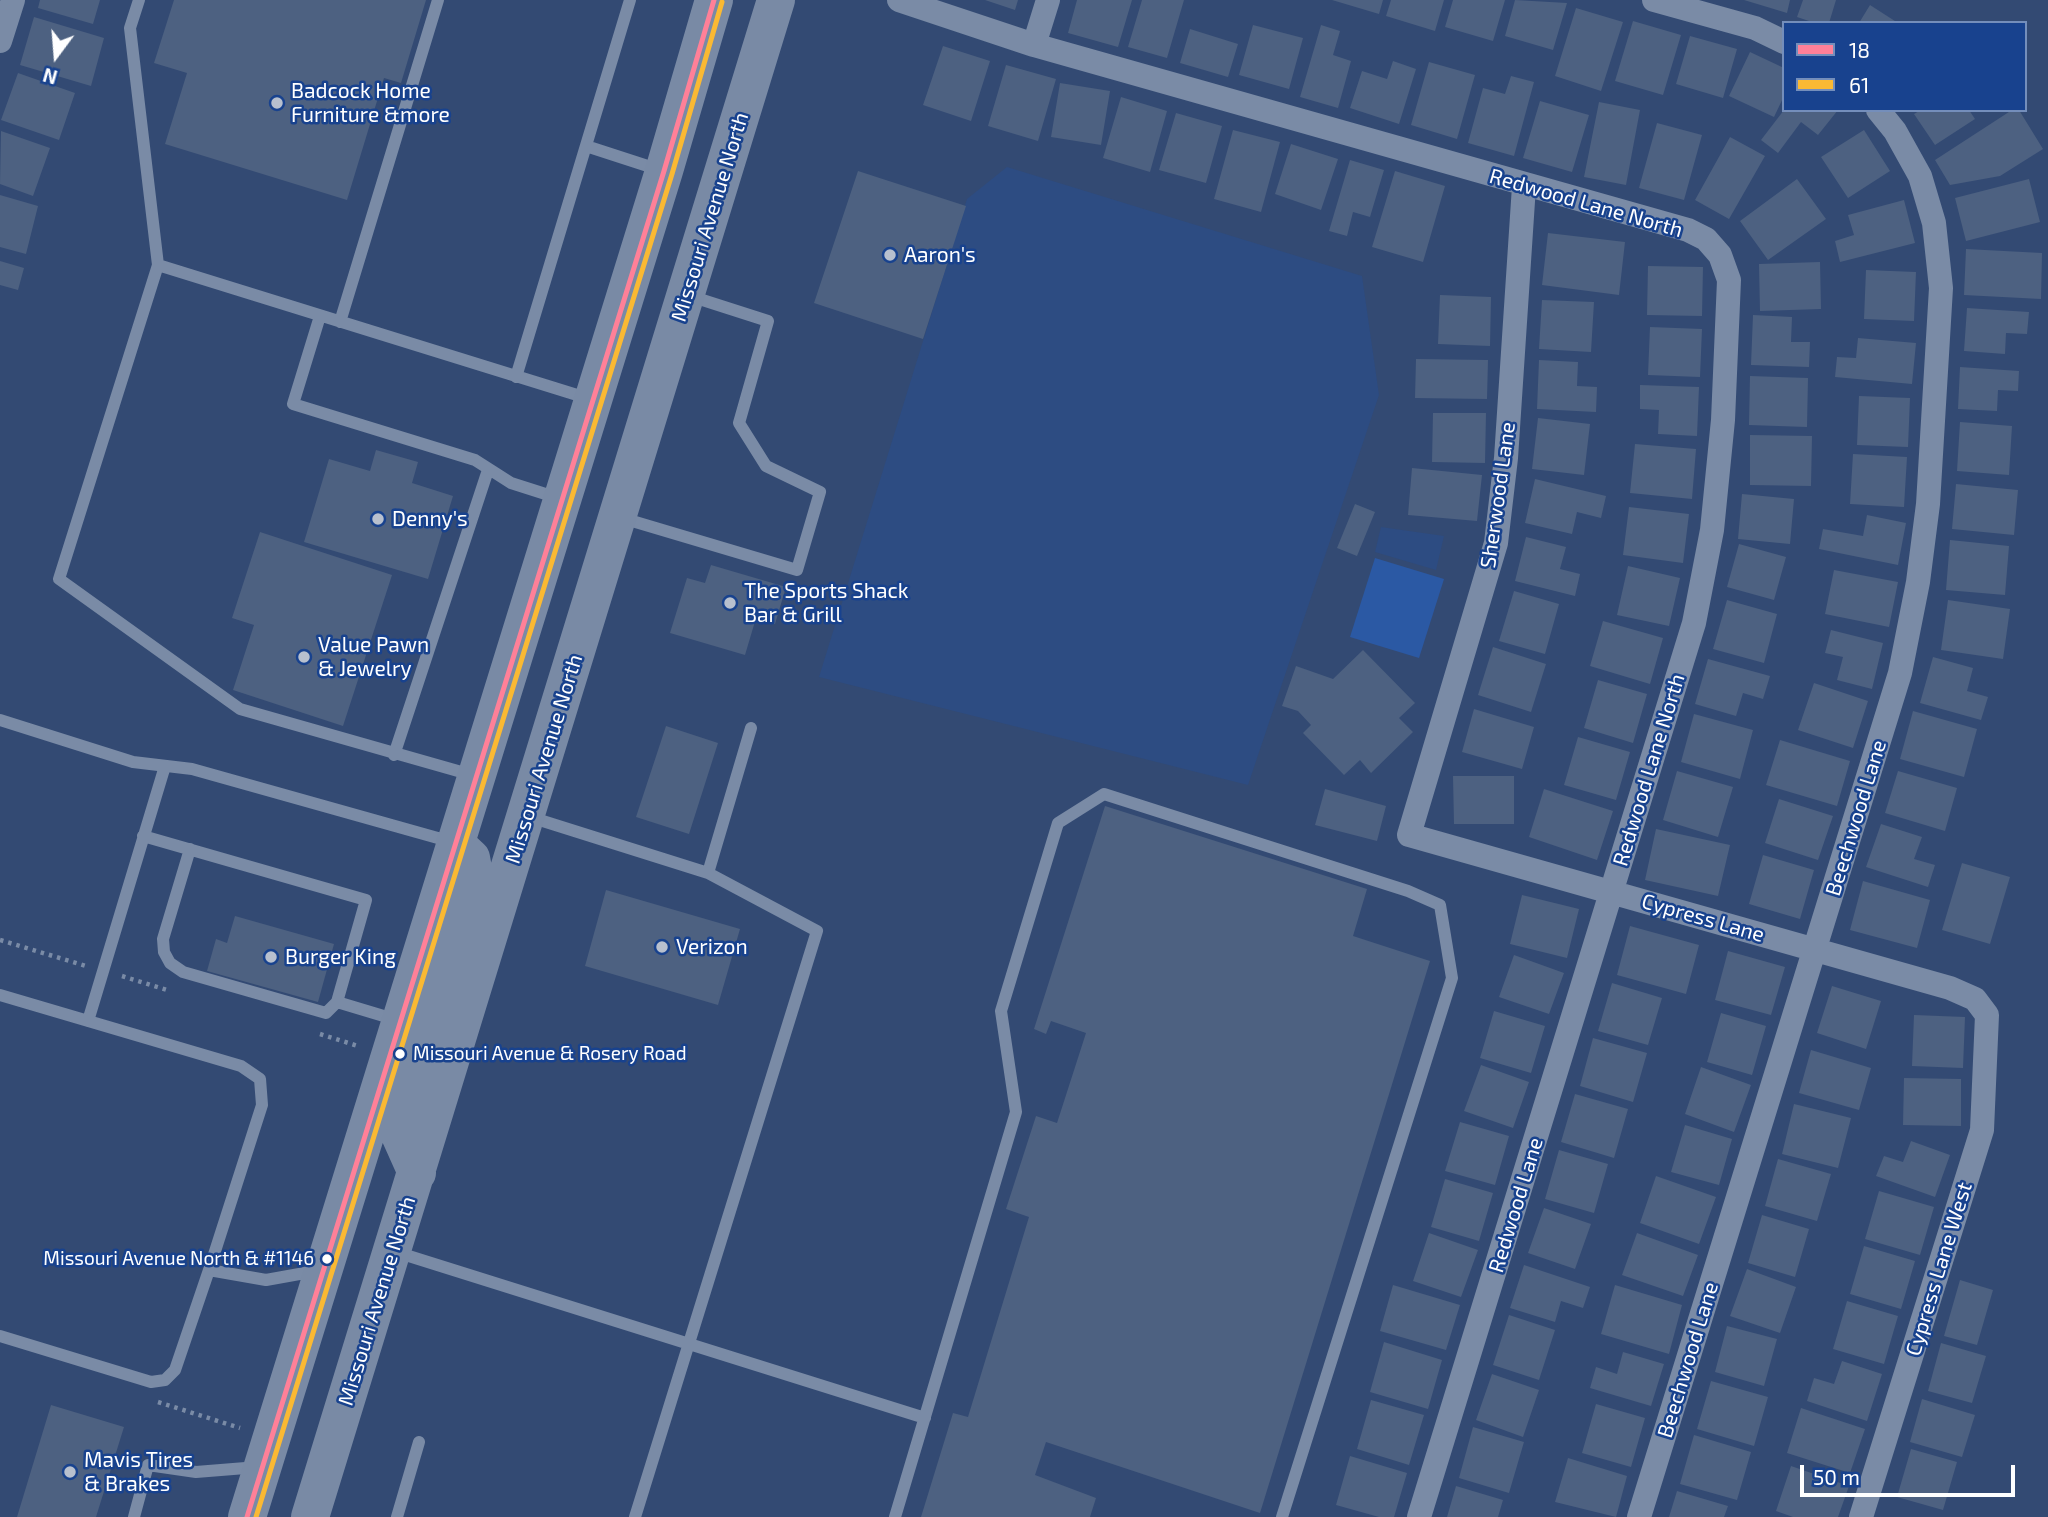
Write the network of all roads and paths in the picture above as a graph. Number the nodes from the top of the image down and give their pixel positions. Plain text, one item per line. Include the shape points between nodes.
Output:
1 (13, 0) edge
2 (139, 0) edge
3 (438, 0) edge
4 (631, 0) edge
5 (714, 0) edge
6 (776, 0) edge
7 (900, 0) edge
8 (1048, 0) edge
9 (1654, 0) edge
10 (0, 41) edge
11 (1782, 41) edge
12 (1034, 45) junction
13 (1880, 112) edge
14 (586, 146) junction
15 (664, 171) junction
16 (1524, 186) junction
17 (158, 265) junction
18 (686, 295) junction
19 (320, 316) junction
20 (340, 322) junction
21 (516, 377) junction
22 (592, 400) junction
23 (488, 470) junction
24 (562, 499) junction
25 (618, 517) junction
26 (0, 720) edge
27 (751, 728) dead end
28 (487, 738) junction
29 (394, 755) junction
30 (165, 766) junction
31 (476, 776) junction
32 (526, 816) junction
33 (1409, 835) joint
34 (143, 836) junction
35 (455, 843) junction
36 (190, 849) junction
37 (708, 873) junction
38 (1612, 892) junction
39 (1816, 950) junction
40 (0, 995) edge
41 (337, 1002) junction
42 (1987, 1015) joint
43 (88, 1021) junction
44 (400, 1021) junction
45 (417, 1172) junction
46 (393, 1251) junction
47 (213, 1270) junction
48 (323, 1270) junction
49 (0, 1336) edge
50 (688, 1345) junction
51 (925, 1418) junction
52 (419, 1442) dead end
53 (262, 1466) junction
54 (134, 1517) edge
55 (247, 1517) edge
56 (310, 1517) edge
57 (397, 1517) edge
58 (635, 1517) edge
59 (895, 1517) edge
60 (1282, 1517) edge
61 (1419, 1517) edge
62 (1639, 1517) edge
63 (1861, 1517) edge

1 - 10 street
2 - 17 lane via 130,28
3 - 20 lane
4 - 14 lane
5 - 15 main road
6 - 18 main road, Missouri Avenue North
7 - 12 street, Redwood Lane North
8 - 12 street
9 - 11 street via 1755,28
12 - 16 street, Redwood Lane North
13 - 39 street, Beechwood Lane via 1920,176 1934,223 1941,288 1928,504 1900,673
14 - 15 lane
14 - 21 lane
15 - 22 main road
16 - 33 street, Sherwood Lane via 1496,543
16 - 38 street, Redwood Lane North via 1688,230 1706,239 1720,255 1730,281 1712,530 1694,623
17 - 19 lane
17 - 29 lane via 59,579 240,709
18 - 25 main road, Missouri Avenue North
18 - 25 lane via 768,321 739,422 766,466 820,492 805,544 797,570
19 - 20 lane
19 - 23 lane via 293,404 475,460
20 - 21 lane
21 - 22 lane
22 - 24 main road
23 - 24 lane via 511,483
23 - 29 lane
24 - 28 main road
25 - 32 main road, Missouri Avenue North
26 - 30 lane via 132,762
27 - 37 lane
28 - 31 main road
28 - 32 main road via 499,783
29 - 31 lane
30 - 34 lane
30 - 35 lane via 192,769
31 - 35 main road
32 - 37 lane
32 - 45 main road, Missouri Avenue North
33 - 38 street, Cypress Lane
34 - 36 lane
34 - 43 lane
35 - 44 main road
35 - 45 main road via 471,858 475,880 400,1135
36 - 41 lane via 366,900
36 - 41 lane via 163,939 170,963 183,972 326,1013
37 - 50 lane via 817,931
38 - 39 street, Cypress Lane
38 - 61 street, Redwood Lane
39 - 42 street, Cypress Lane via 1950,988 1975,999
39 - 62 street, Beechwood Lane
40 - 43 lane
41 - 44 lane
42 - 63 street, Cypress Lane West via 1982,1130
43 - 47 lane via 241,1066 260,1079 262,1105
44 - 48 main road
45 - 46 main road, Missouri Avenue North
46 - 50 lane
46 - 56 main road, Missouri Avenue North
47 - 48 lane via 266,1280
47 - 49 lane via 176,1370 165,1380 151,1382
48 - 53 main road
50 - 51 lane
50 - 58 lane
51 - 59 lane
51 - 60 lane via 1016,1112 1001,1011 1058,823 1104,794 1440,905 1452,978
52 - 57 lane
53 - 54 lane via 196,1472 148,1465
53 - 55 main road

